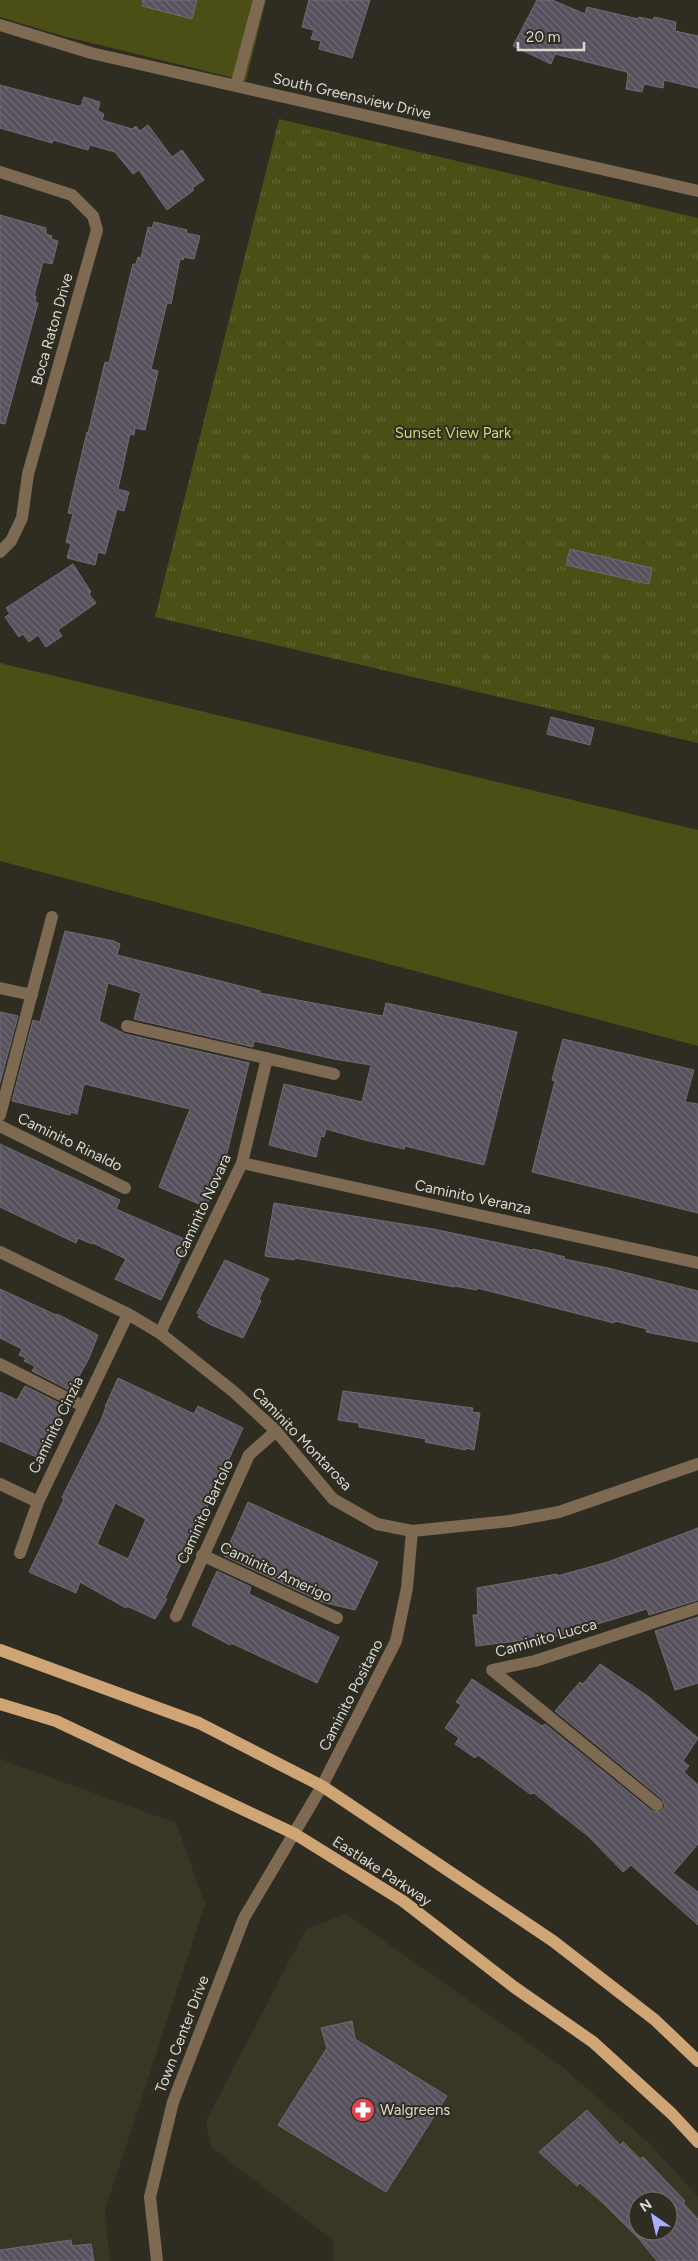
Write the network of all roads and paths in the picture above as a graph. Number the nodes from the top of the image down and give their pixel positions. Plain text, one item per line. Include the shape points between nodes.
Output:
1 (258, 0) edge
2 (0, 24) edge
3 (236, 86) junction
4 (0, 172) edge
5 (698, 191) edge
6 (2, 551) edge
7 (52, 917) dead end
8 (0, 988) edge
9 (32, 995) junction
10 (127, 1026) dead end
11 (267, 1058) junction
12 (334, 1074) dead end
13 (0, 1115) edge
14 (0, 1126) edge
15 (242, 1164) junction
16 (125, 1188) dead end
17 (0, 1252) edge
18 (698, 1263) edge
19 (128, 1314) junction
20 (160, 1333) junction
21 (0, 1364) edge
22 (83, 1406) junction
23 (276, 1431) junction
24 (698, 1464) edge
25 (0, 1484) edge
26 (38, 1502) junction
27 (412, 1531) junction
28 (20, 1553) dead end
29 (202, 1555) junction
30 (698, 1608) edge
31 (176, 1616) dead end
32 (336, 1618) dead end
33 (0, 1650) edge
34 (0, 1704) edge
35 (322, 1786) junction
36 (657, 1805) dead end
37 (295, 1834) junction
38 (698, 2061) edge
39 (698, 2142) edge
40 (158, 2261) edge

1 - 3 street
2 - 3 street, South Greensview Drive via 91,52
3 - 5 street, South Greensview Drive
4 - 6 street, Boca Raton Drive via 72,195 93,216 97,230 28,474 22,518 11,541
7 - 9 street, Caminito Rinaldo
8 - 9 street
9 - 13 street, Caminito Rinaldo
10 - 11 street
11 - 12 street
11 - 15 street, Caminito Novara
14 - 16 street, Caminito Rinaldo
15 - 18 street, Caminito Veranza
15 - 20 street, Caminito Novara
17 - 19 street, Caminito Montarosa
19 - 20 street, Caminito Montarosa
19 - 22 street, Caminito Cinzia
20 - 23 street, Caminito Montarosa via 234,1392
21 - 22 street
22 - 26 street, Caminito Cinzia
23 - 27 street, Caminito Montarosa via 333,1499 377,1524
23 - 29 street, Caminito Bartolo via 249,1455
24 - 27 street, Caminito Montarosa via 558,1512 510,1521
25 - 26 street
26 - 28 street, Caminito Cinzia
27 - 35 street, Caminito Positano via 407,1588 396,1641
29 - 31 street, Caminito Bartolo
29 - 32 street, Caminito Amerigo
30 - 36 street, Caminito Lucca via 535,1661 492,1670
33 - 35 main road via 199,1723
34 - 37 main road, Eastlake Parkway via 56,1721
35 - 37 street, Caminito Positano
35 - 38 main road via 553,1940 655,2020
37 - 39 main road, Eastlake Parkway via 403,1901 514,1987 593,2042
37 - 40 street, Town Center Drive via 244,1918 173,2102 150,2196

